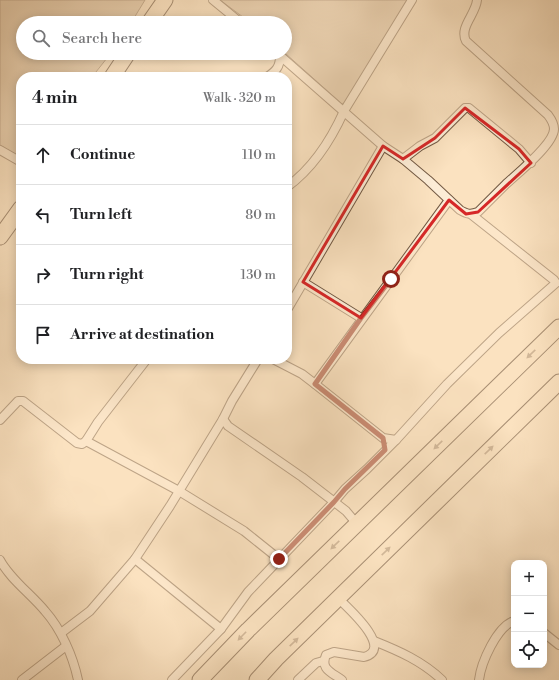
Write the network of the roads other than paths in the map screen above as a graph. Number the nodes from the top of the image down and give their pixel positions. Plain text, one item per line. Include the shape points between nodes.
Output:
1 (165, 0) edge
2 (213, 0) edge
3 (412, 0) edge
4 (485, 0) edge
5 (477, 3) edge
6 (154, 16) edge
7 (232, 16) edge
8 (123, 60) edge
9 (279, 60) edge
10 (285, 60) edge
11 (115, 72) edge
12 (273, 72) edge
13 (344, 111) junction
14 (383, 146) junction
15 (0, 150) edge
16 (16, 159) edge
17 (403, 159) junction
18 (531, 162) junction
19 (292, 183) edge
20 (449, 200) junction
21 (16, 215) edge
22 (472, 215) junction
23 (0, 237) edge
24 (303, 282) junction
25 (292, 301) edge
26 (361, 318) junction
27 (559, 327) edge
28 (143, 364) edge
29 (255, 364) edge
30 (283, 364) edge
31 (559, 382) edge
32 (315, 384) junction
33 (223, 419) junction
34 (0, 420) edge
35 (383, 438) junction
36 (396, 440) junction
37 (86, 441) junction
38 (385, 450) junction
39 (179, 491) junction
40 (334, 502) junction
41 (356, 524) junction
42 (135, 559) junction
43 (279, 559) junction
44 (0, 560) edge
45 (338, 598) junction
46 (511, 623) edge
47 (221, 629) junction
48 (61, 633) junction
49 (547, 635) edge
50 (374, 641) junction
51 (559, 645) edge
52 (66, 646) junction
53 (323, 661) junction
54 (22, 680) edge
55 (78, 680) edge
56 (172, 680) edge
57 (200, 680) edge
58 (257, 680) edge
59 (298, 680) edge
60 (342, 680) edge
61 (442, 680) edge
62 (480, 680) edge

1 - 6 highway
2 - 7 street
3 - 13 street
4 - 5 street
5 - 18 street via 464,30 466,41 553,122 552,136
8 - 11 highway
9 - 12 street via 278,68
10 - 13 street
13 - 14 street
13 - 19 street via 323,150
14 - 17 street
14 - 24 street
15 - 16 street
17 - 18 street via 435,138 465,108 469,108 519,148
17 - 20 street
18 - 22 street
20 - 22 street via 466,214
20 - 26 street
21 - 23 highway
22 - 36 street via 556,283 446,384
24 - 25 street
24 - 26 street
26 - 32 street
27 -> 41 highway
28 - 37 street
29 - 33 street
30 - 32 street
45 -> 31 highway
32 - 35 street
33 - 39 street
33 - 40 street via 228,426
34 - 37 street via 15,403 23,401 77,443 82,444
35 - 36 street
35 - 38 street
36 - 38 street
37 - 39 street
38 - 40 street
39 - 42 street
39 - 43 street via 244,531
40 - 41 street via 346,510
40 - 43 street
41 -> 57 highway
42 - 47 street
42 - 48 street via 90,611
43 - 47 street via 248,592
44 - 48 street
45 - 50 street via 367,628
58 -> 45 highway
46 - 62 street via 502,629 483,662
47 - 56 street
48 - 52 street
49 - 51 street
50 - 53 street via 369,656 334,652 326,655
50 - 61 street via 410,656
52 - 54 street
52 - 55 street
53 - 59 street via 316,663
53 - 60 street via 325,667

